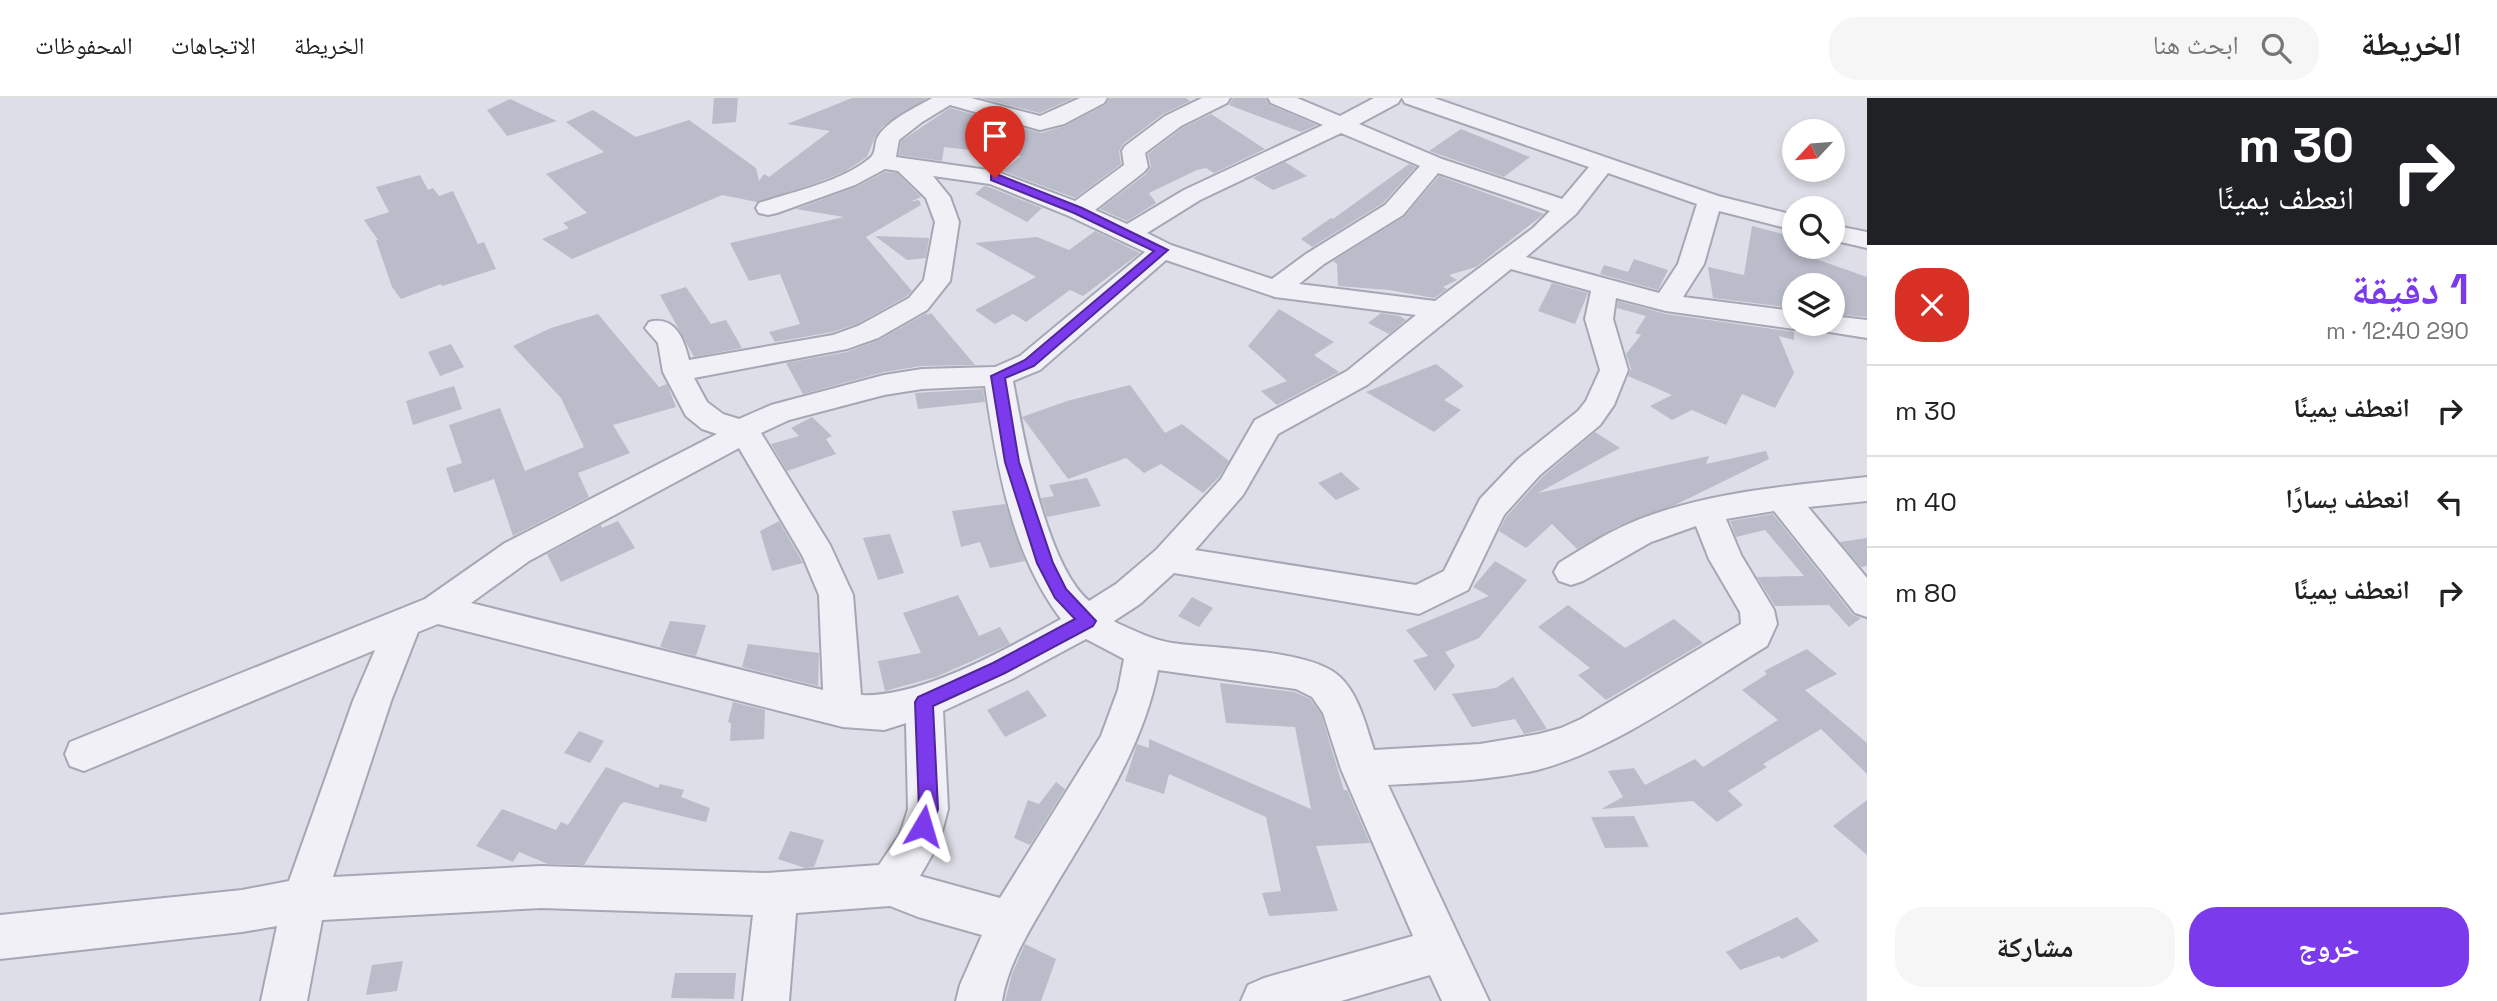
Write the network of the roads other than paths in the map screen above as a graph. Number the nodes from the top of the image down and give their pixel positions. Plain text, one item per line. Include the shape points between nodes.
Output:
1 (1096, 98) edge
2 (1219, 98) edge
3 (1279, 98) edge
4 (1390, 98) edge
5 (1413, 98) edge
6 (1340, 125) junction
7 (881, 162) junction
8 (1434, 164) junction
9 (1603, 164) junction
10 (907, 167) junction
11 (1710, 201) junction
12 (768, 208) dead end
13 (1567, 209) junction
14 (1078, 211) junction
15 (1782, 220) edge
16 (1129, 234) junction
17 (1845, 235) edge
18 (1867, 240) edge
19 (1162, 250) junction
20 (1508, 260) junction
21 (1605, 287) junction
22 (1275, 289) junction
23 (1665, 303) junction
24 (1440, 310) junction
25 (1782, 318) edge
26 (1845, 326) edge
27 (659, 328) dead end
28 (1867, 329) edge
29 (677, 372) junction
30 (998, 376) junction
31 (741, 433) junction
32 (1867, 489) edge
33 (1783, 500) junction
34 (1707, 512) junction
35 (1168, 559) junction
36 (1570, 572) dead end
37 (1867, 603) edge
38 (421, 616) junction
39 (1087, 621) junction
40 (1144, 652) junction
41 (924, 702) junction
42 (843, 711) junction
43 (84, 754) dead end
44 (1361, 769) junction
45 (890, 885) junction
46 (777, 893) junction
47 (304, 900) junction
48 (1010, 922) junction
49 (0, 937) edge
50 (1441, 950) junction
51 (284, 1001) edge
52 (766, 1001) edge
53 (979, 1001) edge
54 (1264, 1001) edge
55 (1466, 1001) edge

1 - 7 street via 1041,123 947,98 888,138
2 - 14 street via 1173,121 1133,150 1136,167
3 - 6 street
4 - 6 street
5 - 9 street
6 - 8 street
6 - 16 street via 1236,172
7 - 10 street
7 - 12 street
8 - 13 street
8 - 22 street via 1394,210
9 - 11 street
9 - 13 street
10 - 14 street via 995,178
10 - 29 street via 938,197 947,222 937,281 918,304 868,332 837,343
11 - 15 street
11 - 23 street via 1691,264
13 - 20 street
14 - 16 street
16 - 19 street
17 - 18 street
19 - 22 street
19 - 30 street via 1030,363
20 - 21 street
20 - 24 street
21 - 23 street
21 - 35 street via 1599,319 1614,370 1599,405 1491,508 1456,580 1419,600
22 - 24 street
23 - 25 street
24 - 35 street via 1357,378 1266,427 1232,487
26 - 28 street
27 - 29 street via 671,341
29 - 31 street via 704,416
30 - 31 street via 884,385 769,416
30 - 39 street via 1012,462 1045,563 1060,593
31 - 38 street via 517,552
31 - 42 street via 810,539 836,595
32 - 33 street
33 - 34 street
33 - 37 street
34 - 36 street via 1632,536
34 - 44 street via 1726,559 1757,610 1759,624 1754,636 1594,731 1545,752
35 - 39 street
38 - 42 street
38 - 43 street
38 - 47 street via 372,701
39 - 40 street
39 - 41 street
40 - 44 street via 1310,676 1332,695
40 - 48 street via 1118,743
41 - 42 street via 884,712
41 - 45 street via 928,809 918,843
44 - 50 street
45 - 46 street
45 - 48 street
46 - 47 street via 541,887
46 - 52 street
47 - 49 street
47 - 51 street
48 - 53 street
50 - 54 street
50 - 55 street

